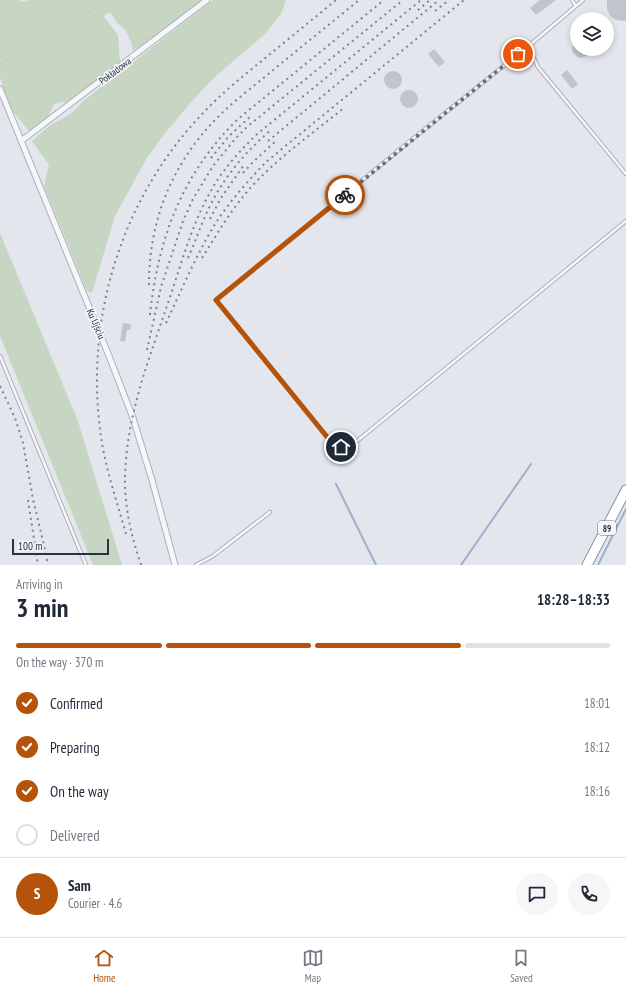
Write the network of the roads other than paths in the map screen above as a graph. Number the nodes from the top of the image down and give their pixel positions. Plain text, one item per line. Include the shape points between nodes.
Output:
1 (207, 0) edge
2 (572, 0) edge
3 (583, 0) edge
4 (576, 6) junction
5 (530, 44) junction
6 (0, 89) edge
7 (21, 141) junction
8 (626, 174) edge
9 (626, 221) edge
10 (0, 356) edge
11 (626, 490) edge
12 (270, 512) dead end
13 (86, 565) edge
14 (175, 565) edge
15 (196, 565) edge
16 (587, 565) edge

1 - 7 street, Pokładowa
2 - 4 lane
3 - 4 lane
4 - 5 lane
5 - 8 lane via 538,67
5 - 9 lane via 216,300 332,443 341,447 351,446
6 - 7 street, Ku Ujściu
7 - 14 street, Ku Ujściu via 133,418
10 - 13 lane
11 - 16 highway, 89
12 - 15 lane

